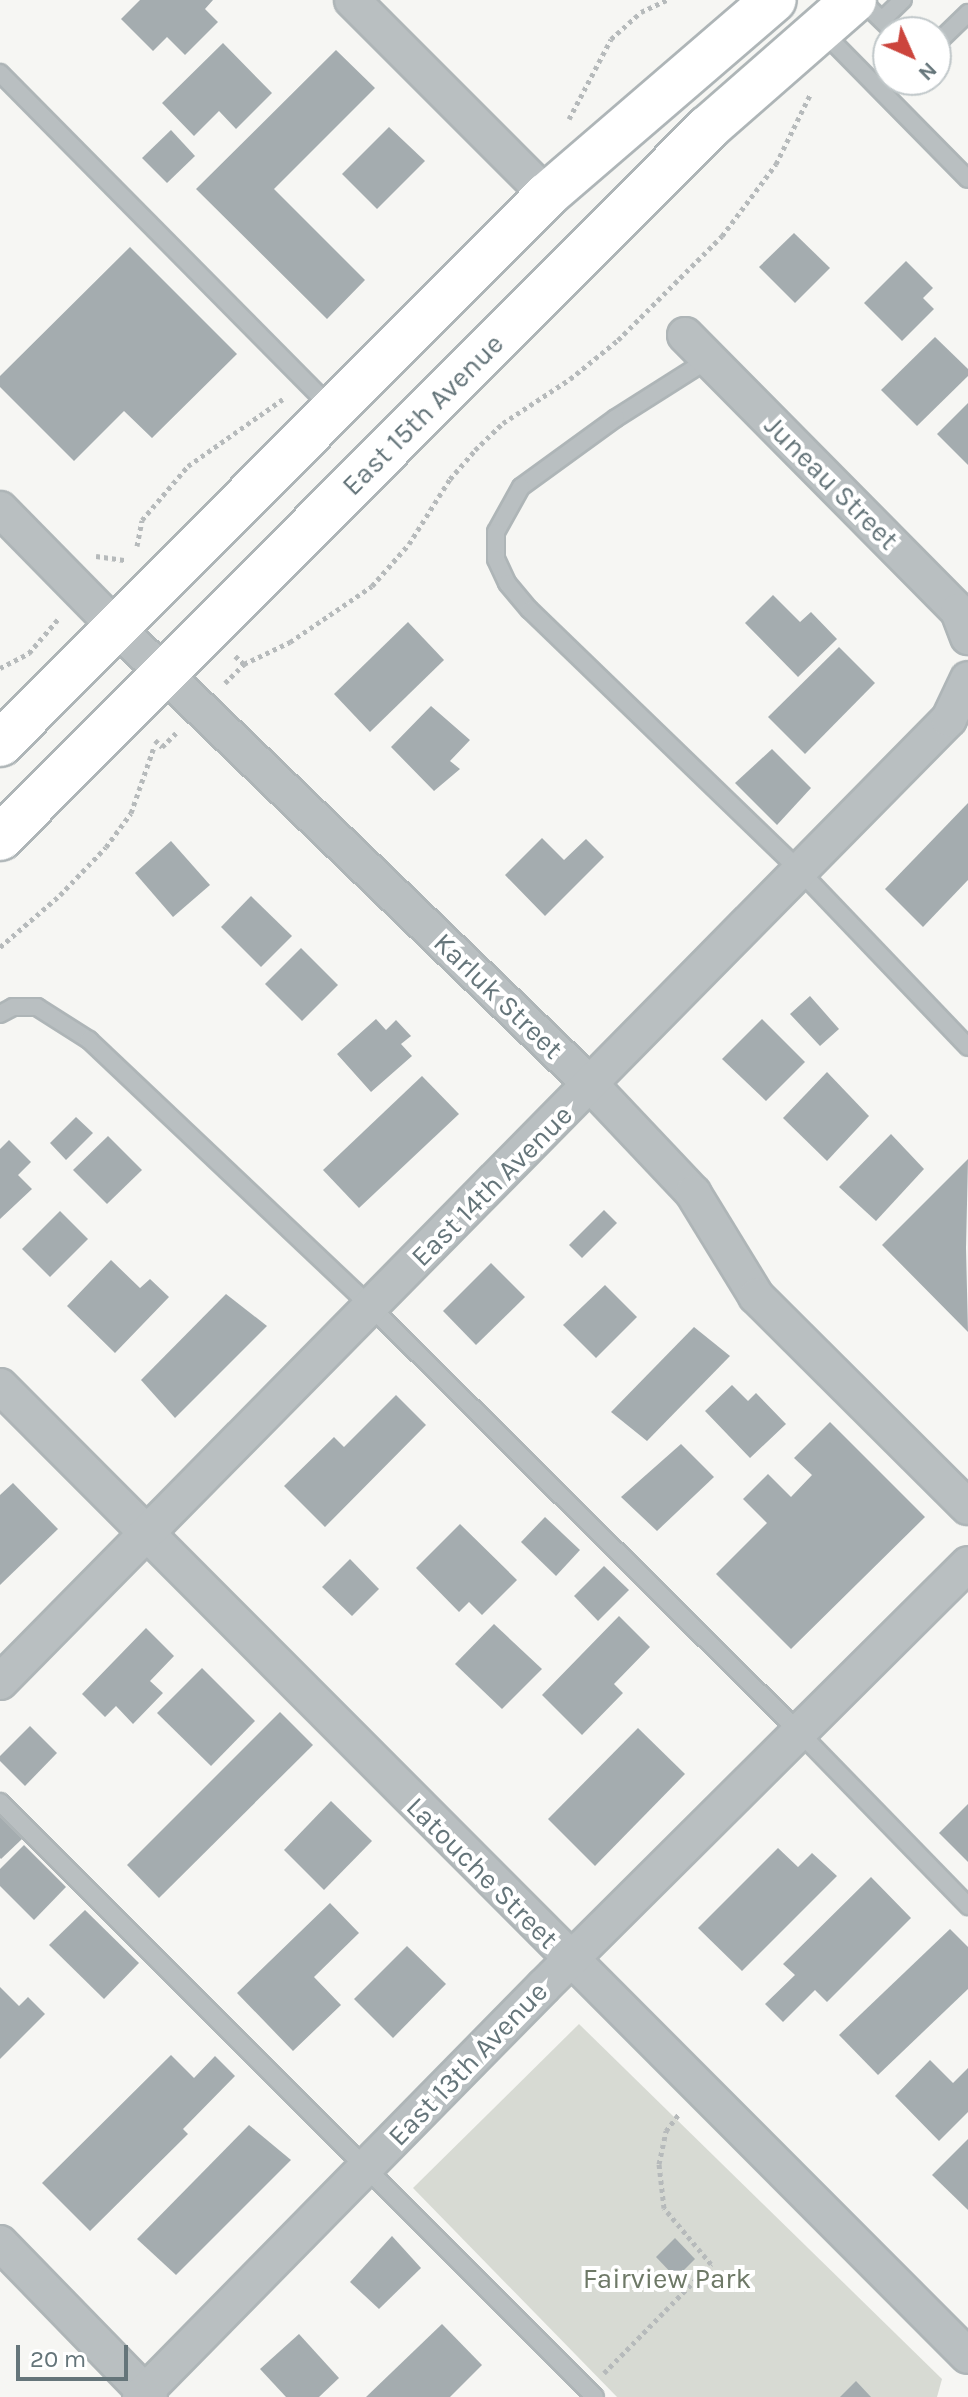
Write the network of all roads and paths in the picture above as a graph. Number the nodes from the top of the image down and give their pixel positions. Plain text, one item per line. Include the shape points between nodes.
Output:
1 (352, 0) edge
2 (667, 0) edge
3 (774, 0) edge
4 (861, 0) edge
5 (903, 0) edge
6 (968, 13) edge
7 (876, 16) edge
8 (879, 16) edge
9 (872, 18) edge
10 (952, 28) edge
11 (820, 29) junction
12 (0, 73) edge
13 (816, 83) dead end
14 (565, 127) dead end
15 (968, 179) edge
16 (547, 195) junction
17 (685, 335) dead end
18 (709, 359) junction
19 (333, 411) junction
20 (0, 509) edge
21 (117, 628) junction
22 (42, 634) dead end
23 (968, 637) edge
24 (244, 664) dead end
25 (0, 668) edge
26 (165, 674) junction
27 (968, 679) edge
28 (0, 744) edge
29 (154, 747) dead end
30 (0, 838) edge
31 (800, 871) junction
32 (0, 947) edge
33 (0, 1014) edge
34 (968, 1047) edge
35 (591, 1085) junction
36 (372, 1308) junction
37 (0, 1386) edge
38 (968, 1507) edge
39 (147, 1535) junction
40 (968, 1564) edge
41 (0, 1682) edge
42 (799, 1732) junction
43 (0, 1802) edge
44 (968, 1906) edge
45 (569, 1960) junction
46 (679, 2113) dead end
47 (367, 2166) junction
48 (0, 2243) edge
49 (968, 2356) edge
50 (591, 2393) edge
51 (145, 2395) edge

1 - 16 street
2 - 14 path via 641,12 611,39
3 - 16 main road
4 - 7 lane
5 - 8 lane
6 - 10 lane
9 - 11 main road, East 15th Avenue
11 - 15 lane
11 - 26 main road, East 15th Avenue via 708,128
12 - 19 lane
13 - 24 path via 776,164 722,236 618,340 503,423 475,450 409,544 372,586 290,642
16 - 19 main road
17 - 18 street, Juneau Street
18 - 23 street, Juneau Street via 958,611
18 - 31 lane via 521,487 496,532 496,559 507,583 530,610
19 - 21 main road
20 - 21 street, Karluk Street
21 - 26 street, Karluk Street
21 - 28 main road
22 - 25 path via 29,653
26 - 30 main road, East 15th Avenue
26 - 35 street, Karluk Street
27 - 31 street, East 14th Avenue via 949,719
29 - 32 path via 131,813 106,847
31 - 34 lane
31 - 35 street, East 14th Avenue
33 - 36 lane via 13,1007 37,1007 89,1040
35 - 36 street, East 14th Avenue
35 - 38 street, Karluk Street via 693,1193 756,1296
36 - 39 street, East 14th Avenue
36 - 42 lane
37 - 39 street, Latouche Street
39 - 41 street, East 14th Avenue
39 - 45 street, Latouche Street
40 - 42 street, East 13th Avenue
42 - 44 lane
42 - 45 street, East 13th Avenue
43 - 47 lane
45 - 47 street, East 13th Avenue
45 - 49 street, Latouche Street
46 - 50 path via 666,2131 659,2164 664,2208 711,2264
47 - 50 lane
47 - 51 street, East 13th Avenue
48 - 51 street

